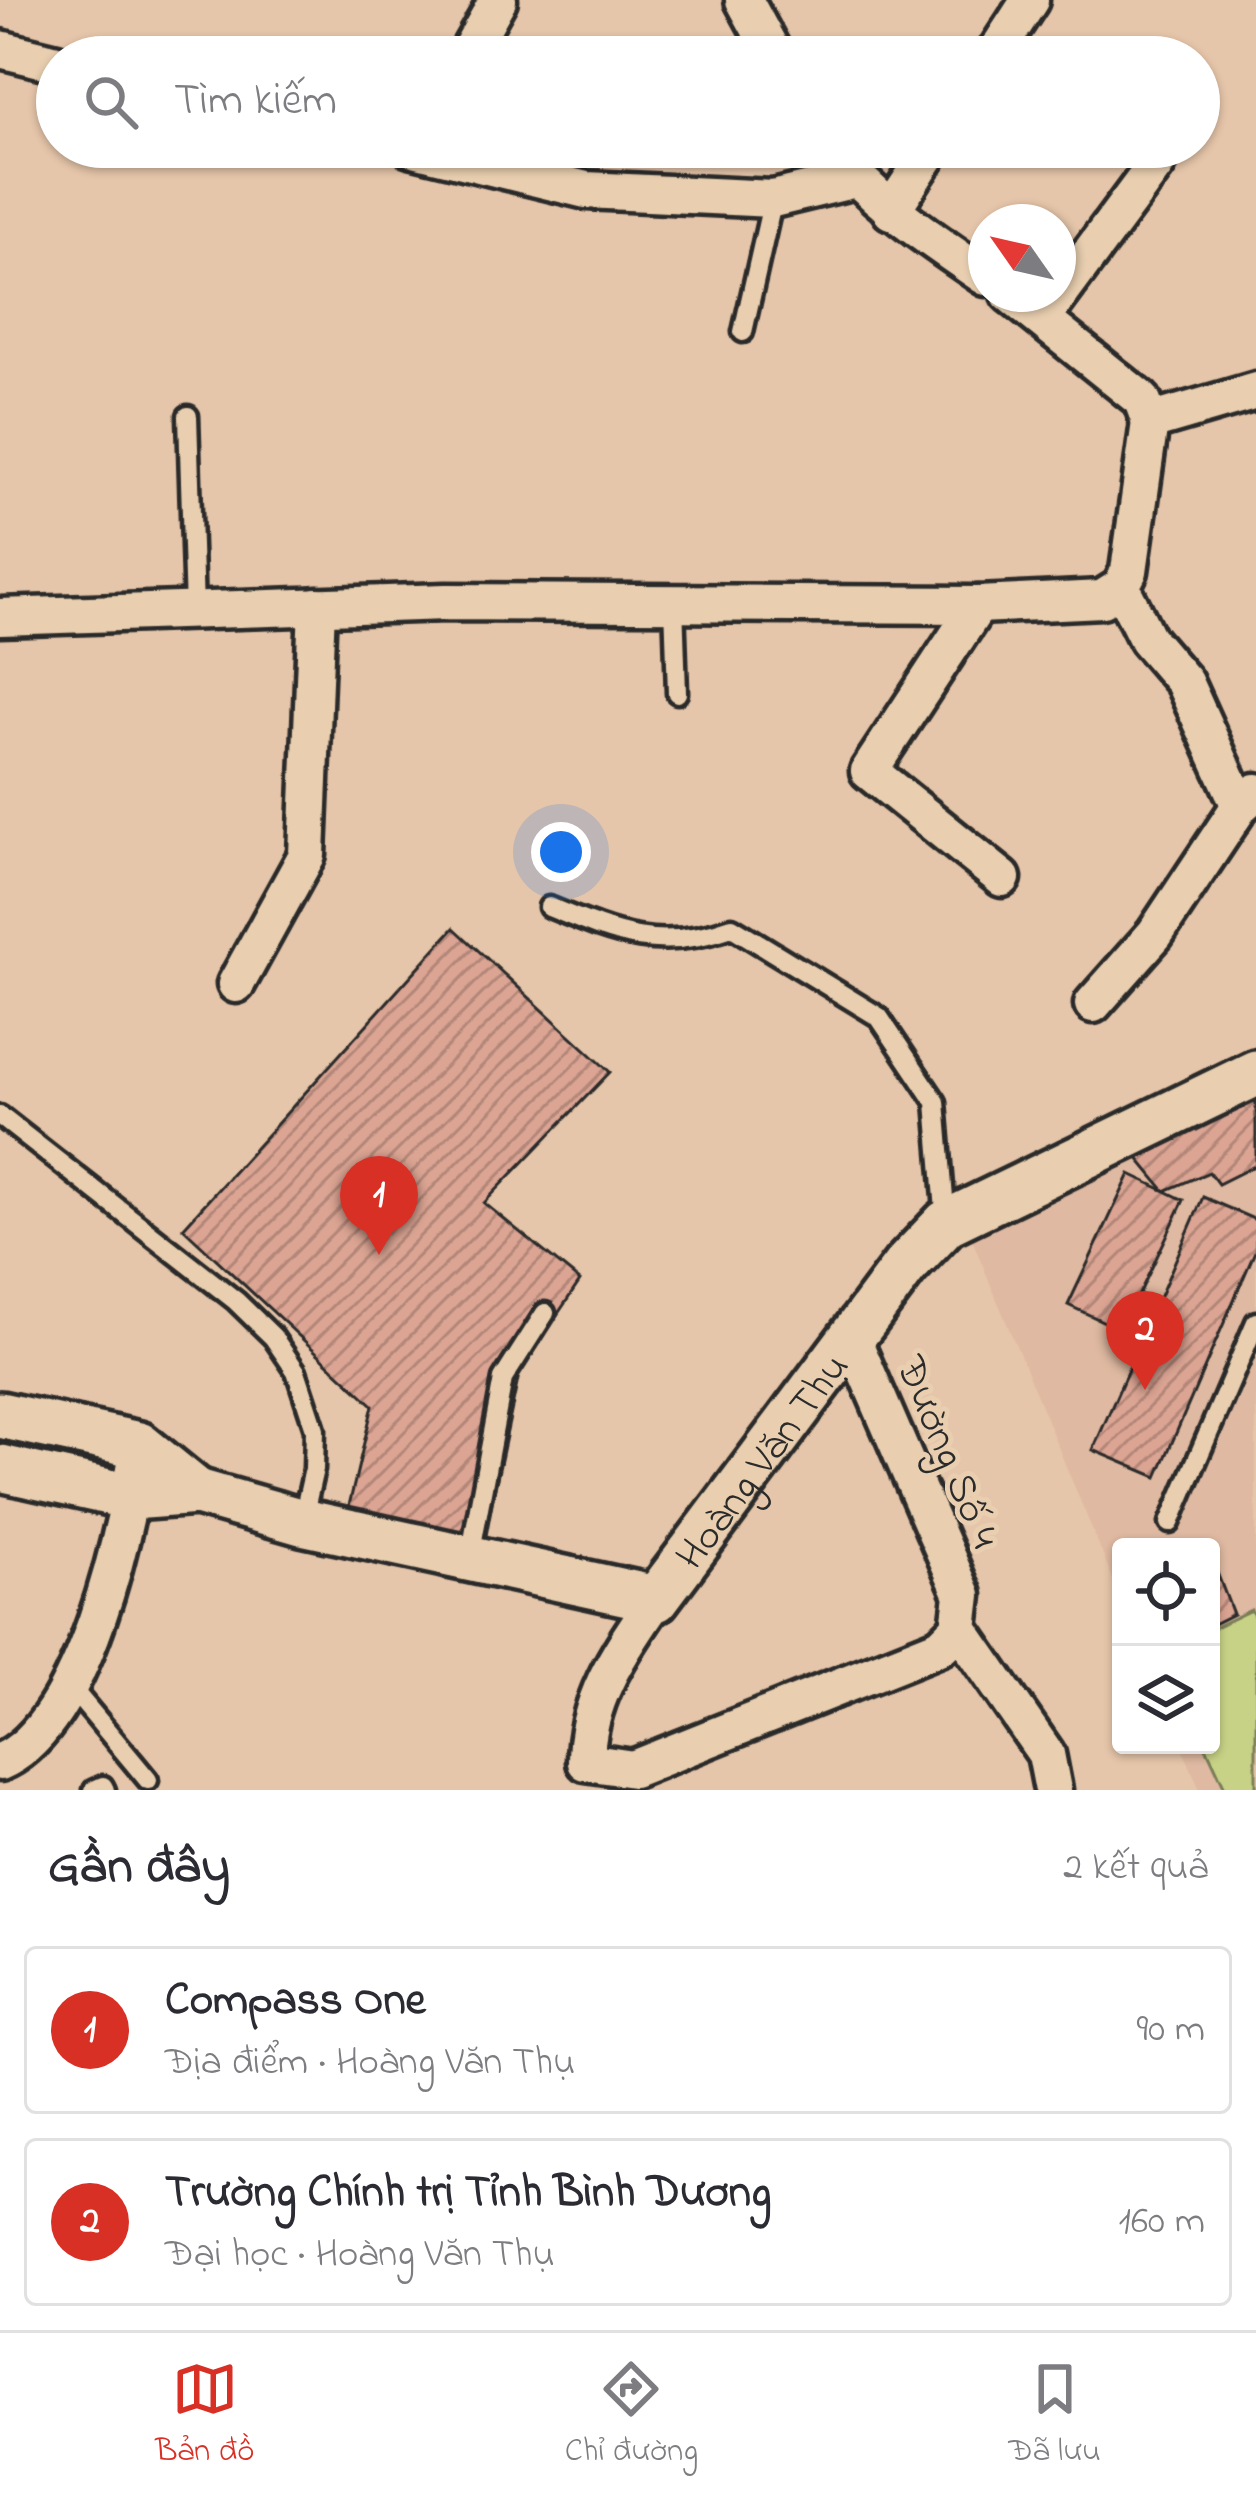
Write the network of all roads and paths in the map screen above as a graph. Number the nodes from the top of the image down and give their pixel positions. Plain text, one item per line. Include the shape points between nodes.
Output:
1 (498, 0) edge
2 (744, 0) edge
3 (1030, 0) edge
4 (478, 36) edge
5 (764, 36) edge
6 (1007, 36) edge
7 (0, 49) edge
8 (36, 58) edge
9 (496, 168) edge
10 (847, 168) edge
11 (919, 168) edge
12 (1153, 168) edge
13 (856, 179) junction
14 (773, 199) junction
15 (891, 211) junction
16 (968, 265) edge
17 (1036, 312) edge
18 (1043, 317) junction
19 (743, 332) dead end
20 (1256, 391) edge
21 (188, 416) dead end
22 (1150, 422) junction
23 (1121, 587) junction
24 (674, 603) junction
25 (978, 605) junction
26 (317, 607) junction
27 (194, 610) junction
28 (0, 617) edge
29 (677, 693) dead end
30 (1248, 799) edge
31 (1002, 878) dead end
32 (549, 907) dead end
33 (236, 984) dead end
34 (1093, 1004) dead end
35 (1256, 1073) edge
36 (0, 1116) edge
37 (946, 1223) junction
38 (545, 1312) dead end
39 (1256, 1322) edge
40 (851, 1336) junction
41 (0, 1414) edge
42 (139, 1444) junction
43 (0, 1468) edge
44 (196, 1492) junction
45 (130, 1497) junction
46 (302, 1522) junction
47 (1170, 1523) dead end
48 (469, 1558) junction
49 (656, 1599) junction
50 (959, 1628) junction
51 (69, 1685) junction
52 (0, 1762) edge
53 (583, 1776) edge
54 (148, 1780) dead end
55 (94, 1790) edge
56 (104, 1790) edge
57 (1053, 1790) edge

1 - 4 street
2 - 5 street
3 - 6 street
7 - 8 street
9 - 14 street via 586,190
10 - 13 street
11 - 15 street
12 - 18 street
13 - 14 street
13 - 15 street
14 - 19 lane
15 - 16 street
17 - 18 street
18 - 22 street via 1142,400
20 - 22 street
21 - 27 lane
22 - 23 street
23 - 25 street via 1102,599
23 - 30 street
24 - 25 street
24 - 26 street
24 - 29 lane
25 - 31 street via 869,771
26 - 27 street
26 - 33 street via 307,855
27 - 28 street
30 - 34 street via 1155,934
32 - 37 lane via 618,935 694,940 732,927 879,1017 936,1102
35 - 37 street, Hoàng Văn Thụ
36 - 46 lane via 273,1337 296,1371 315,1429
37 - 40 street, Hoàng Văn Thụ
38 - 48 lane via 503,1379
39 - 47 lane
40 - 49 street, Hoàng Văn Thụ
40 - 50 street, Đường Số 4 via 963,1595
41 - 42 street, Hoàng Văn Thụ
42 - 44 street, Hoàng Văn Thụ
42 - 45 street
43 - 45 street, Hoàng Văn Thụ
44 - 45 street, Hoàng Văn Thụ
44 - 46 street, Hoàng Văn Thụ
45 - 51 street via 108,1587
46 - 48 street, Hoàng Văn Thụ
48 - 49 street, Hoàng Văn Thụ
49 - 53 street via 610,1667 586,1733
50 - 53 street via 941,1646 633,1769
50 - 57 street, Đường Số 4 via 1046,1754
51 - 52 street via 30,1740
51 - 54 lane
55 - 56 lane

